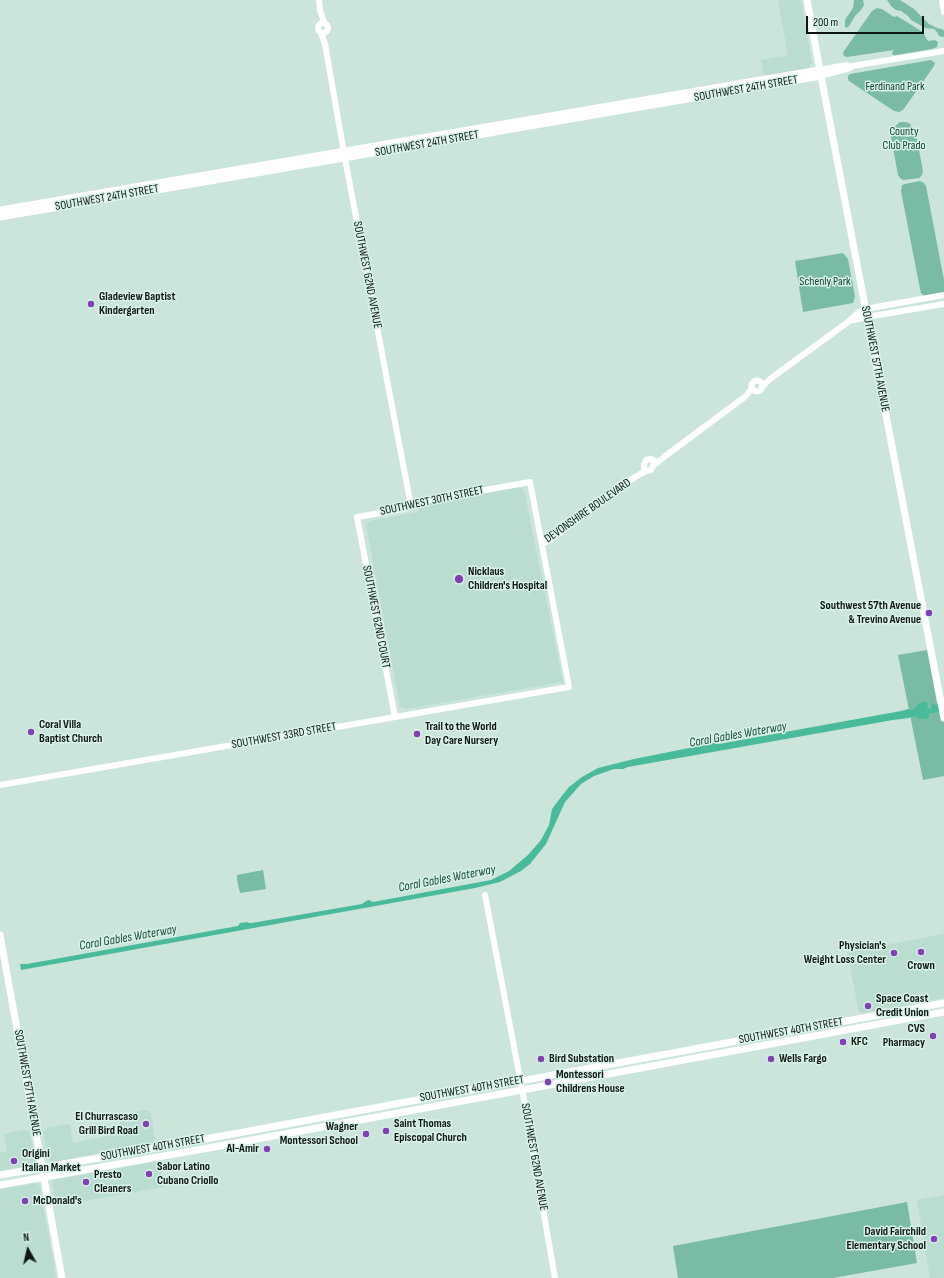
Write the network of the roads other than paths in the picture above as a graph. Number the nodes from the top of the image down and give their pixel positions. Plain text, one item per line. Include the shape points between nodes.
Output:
1 (319, 0) edge
2 (807, 0) edge
3 (942, 0) edge
4 (944, 12) edge
5 (322, 24) junction
6 (324, 33) junction
7 (944, 51) edge
8 (820, 73) junction
9 (344, 155) junction
10 (0, 210) edge
11 (0, 217) edge
12 (944, 295) edge
13 (944, 304) edge
14 (865, 309) junction
15 (867, 317) junction
16 (848, 322) junction
17 (761, 384) junction
18 (754, 390) junction
19 (664, 457) junction
20 (652, 459) junction
21 (653, 466) junction
22 (645, 469) junction
23 (411, 506) junction
24 (357, 517) joint
25 (542, 544) junction
26 (944, 716) edge
27 (395, 717) junction
28 (0, 785) edge
29 (485, 895) dead end
30 (0, 935) edge
31 (944, 1003) edge
32 (912, 1008) junction
33 (904, 1010) junction
34 (944, 1012) edge
35 (906, 1019) junction
36 (897, 1021) junction
37 (758, 1036) junction
38 (751, 1048) junction
39 (680, 1051) junction
40 (663, 1054) junction
41 (664, 1064) junction
42 (642, 1068) junction
43 (520, 1080) junction
44 (522, 1090) junction
45 (460, 1091) junction
46 (450, 1103) junction
47 (200, 1140) junction
48 (164, 1156) junction
49 (43, 1167) junction
50 (0, 1175) edge
51 (44, 1177) junction
52 (0, 1185) edge
53 (62, 1278) edge
54 (555, 1278) edge

1 - 5 street
2 - 8 main road, SOUTHWEST 57TH AVENUE
3 - 4 street
5 - 6 street via 318,29
5 - 6 street via 328,28
6 - 9 street, SOUTHWEST 62ND AVENUE
7 - 8 street, SOUTHWEST 24TH STREET via 849,65
8 - 9 main road, SOUTHWEST 24TH STREET
8 - 14 main road, SOUTHWEST 57TH AVENUE
9 - 10 main road, SOUTHWEST 24TH STREET
9 - 11 main road, SOUTHWEST 24TH STREET
9 - 23 street, SOUTHWEST 62ND AVENUE
12 - 14 street
13 - 15 street
14 - 15 main road, SOUTHWEST 57TH AVENUE
14 - 16 street
15 - 16 street
15 - 26 main road, SOUTHWEST 57TH AVENUE
16 - 17 street
17 - 18 street via 760,390
17 - 18 street via 753,382 751,386
18 - 19 street
19 - 20 street
19 - 21 street
20 - 21 street
20 - 22 street via 646,460
21 - 22 street via 651,470
22 - 25 street, DEVONSHIRE BOULEVARD
23 - 24 street, SOUTHWEST 30TH STREET
23 - 25 street, SOUTHWEST 30TH STREET via 419,502 530,482
24 - 27 street, SOUTHWEST 62ND COURT
25 - 27 street, SOUTHWEST 33RD STREET via 569,687
27 - 28 street, SOUTHWEST 33RD STREET
29 - 43 street, SOUTHWEST 62ND AVENUE
30 - 49 main road, SOUTHWEST 67TH AVENUE
31 - 32 main road, SOUTHWEST 40TH STREET
32 - 33 main road, SOUTHWEST 40TH STREET
32 - 35 main road
33 - 36 main road
33 - 37 main road, SOUTHWEST 40TH STREET
34 - 35 main road, SOUTHWEST 40TH STREET
35 - 36 main road, SOUTHWEST 40TH STREET
36 - 38 main road, SOUTHWEST 40TH STREET
37 - 38 main road
37 - 39 main road, SOUTHWEST 40TH STREET
38 - 41 main road, SOUTHWEST 40TH STREET
39 - 40 main road, SOUTHWEST 40TH STREET
39 - 41 main road via 667,1058
40 - 42 main road
40 - 43 main road, SOUTHWEST 40TH STREET
41 - 42 main road, SOUTHWEST 40TH STREET
42 - 44 main road, SOUTHWEST 40TH STREET
43 - 44 street, SOUTHWEST 62ND AVENUE
43 - 45 main road, SOUTHWEST 40TH STREET
44 - 46 main road, SOUTHWEST 40TH STREET
44 - 54 street, SOUTHWEST 62ND AVENUE
45 - 46 main road
45 - 47 main road, SOUTHWEST 40TH STREET
46 - 48 main road, SOUTHWEST 40TH STREET
47 - 48 main road via 192,1145 169,1149
47 - 49 main road, SOUTHWEST 40TH STREET
48 - 51 main road, SOUTHWEST 40TH STREET
49 - 50 main road, SOUTHWEST 40TH STREET
49 - 51 main road, SOUTHWEST 67TH AVENUE
51 - 52 main road, SOUTHWEST 40TH STREET
51 - 53 main road, SOUTHWEST 67TH AVENUE

